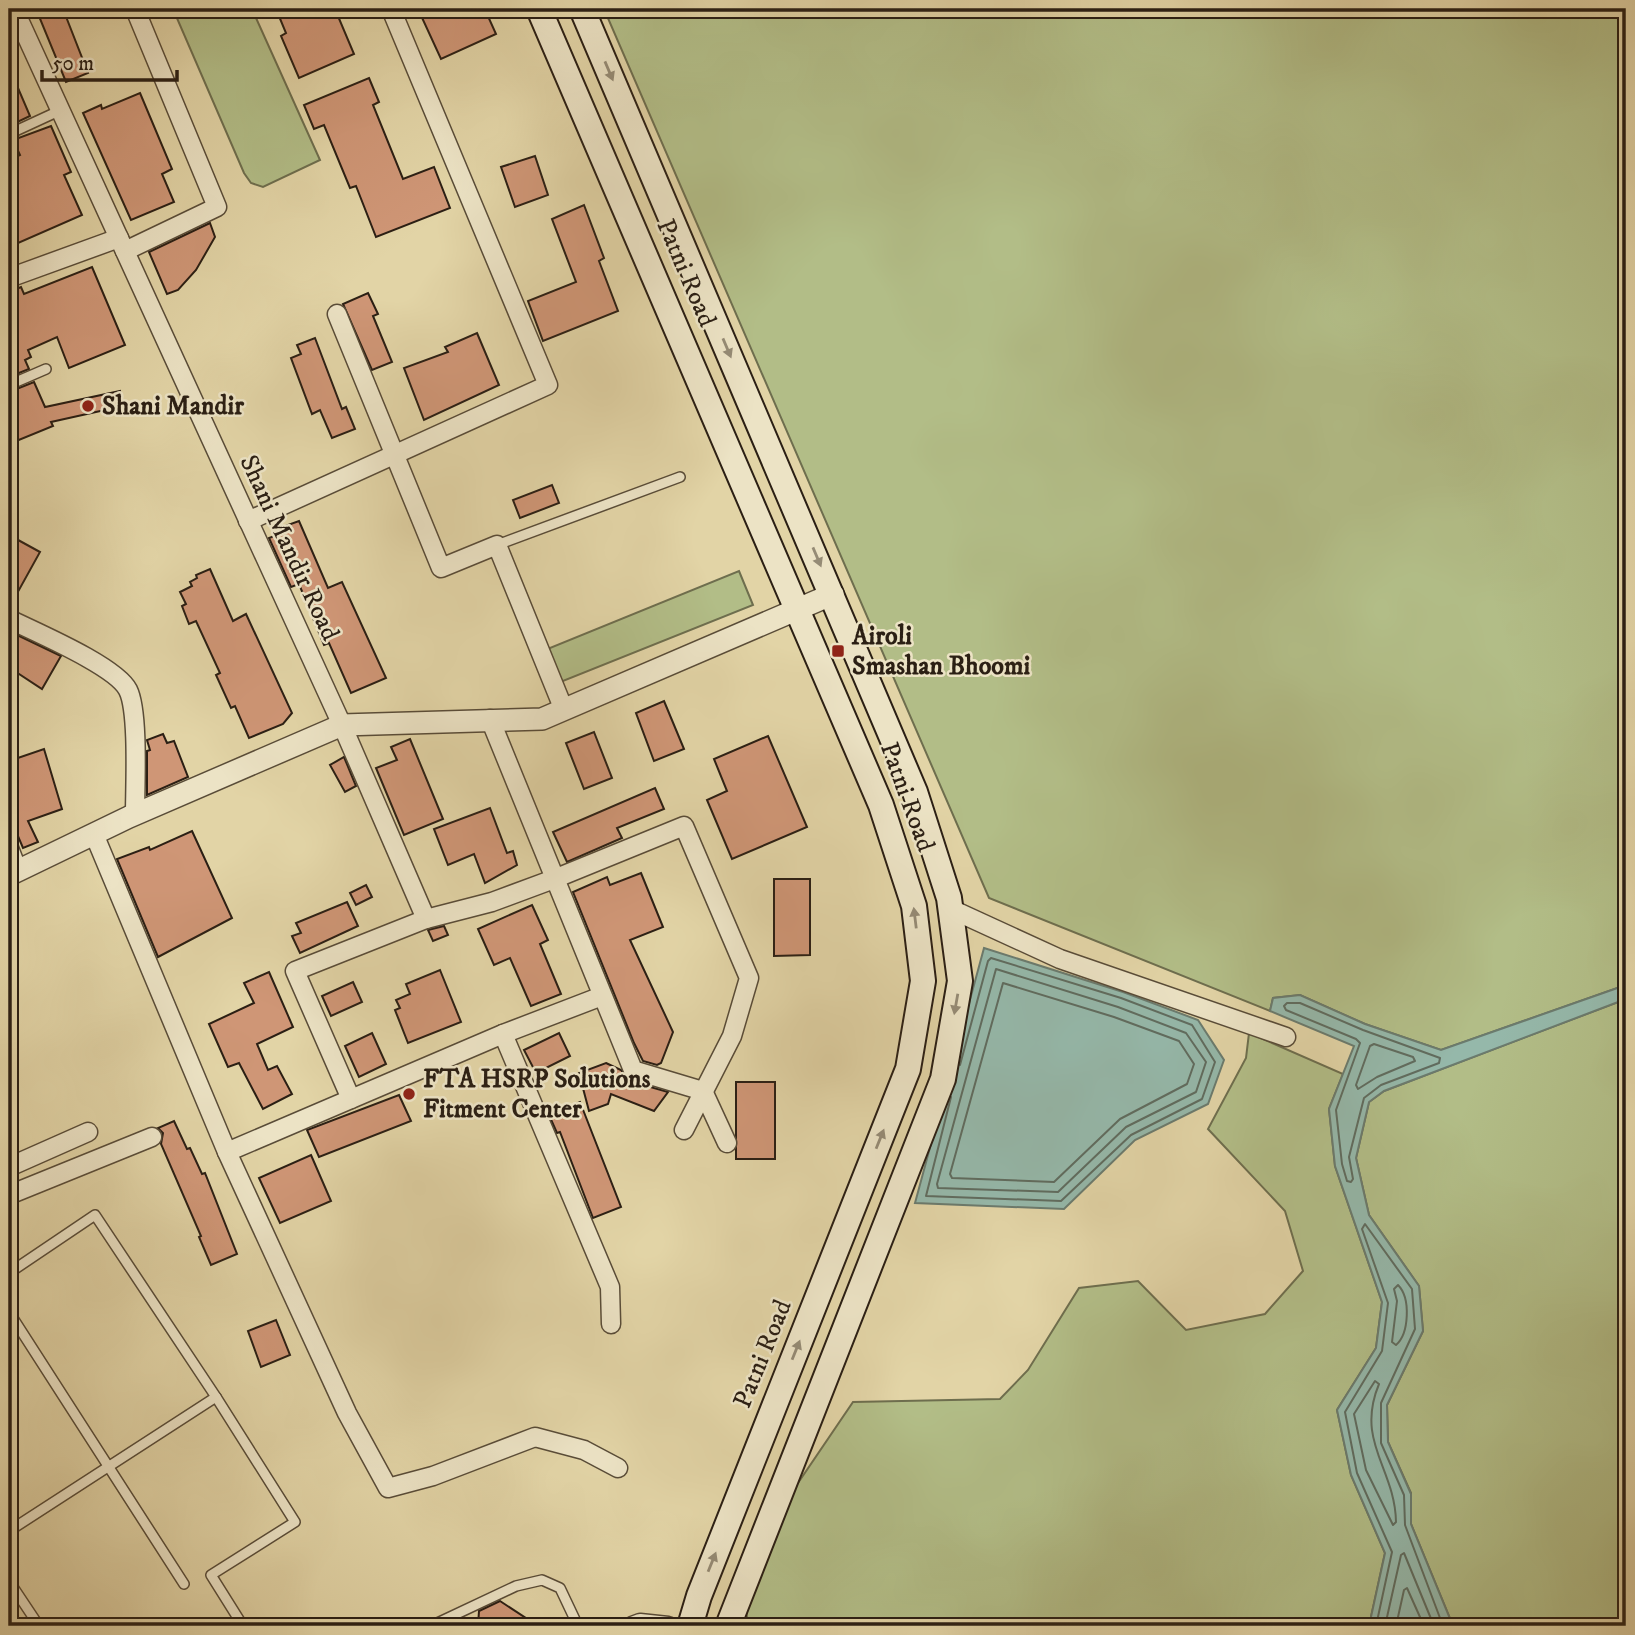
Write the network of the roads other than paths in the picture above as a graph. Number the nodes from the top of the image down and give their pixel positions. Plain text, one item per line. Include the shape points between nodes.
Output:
1 (14, 9) edge
2 (135, 9) edge
3 (391, 9) edge
4 (539, 9) edge
5 (582, 9) edge
6 (61, 110) junction
7 (9, 134) edge
8 (122, 245) junction
9 (9, 278) edge
10 (337, 314) dead end
11 (46, 369) dead end
12 (9, 385) edge
13 (394, 454) junction
14 (680, 477) dead end
15 (248, 521) junction
16 (498, 545) junction
17 (833, 594) junction
18 (799, 609) junction
19 (9, 619) edge
20 (564, 710) junction
21 (490, 719) junction
22 (342, 725) junction
23 (135, 814) junction
24 (94, 834) junction
25 (9, 848) edge
26 (13, 873) edge
27 (554, 879) junction
28 (951, 909) junction
29 (426, 919) junction
30 (602, 996) junction
31 (503, 1034) junction
32 (1286, 1037) dead end
33 (703, 1091) junction
34 (351, 1099) junction
35 (684, 1130) dead end
36 (88, 1132) dead end
37 (152, 1137) dead end
38 (727, 1143) dead end
39 (227, 1152) junction
40 (9, 1167) edge
41 (9, 1195) edge
42 (9, 1273) edge
43 (9, 1312) edge
44 (611, 1324) dead end
45 (216, 1397) junction
46 (108, 1465) junction
47 (618, 1468) dead end
48 (9, 1531) edge
49 (9, 1581) edge
50 (184, 1584) dead end
51 (453, 1616) junction
52 (39, 1626) edge
53 (243, 1626) edge
54 (431, 1626) edge
55 (458, 1626) edge
56 (578, 1626) edge
57 (632, 1626) edge
58 (668, 1626) edge
59 (690, 1626) edge
60 (728, 1626) edge

1 - 6 street, Shani Mandir Road
2 - 8 street via 217,207
3 - 13 street via 548,385
4 - 18 main road, Patni Road
5 -> 17 main road, Patni Road
6 - 7 lane
6 - 8 street, Shani Mandir Road
8 - 9 street
8 - 15 street, Shani Mandir Road
10 - 13 street
11 - 12 lane
13 - 15 street
13 - 16 street via 441,568
14 - 16 lane
15 - 22 street, Shani Mandir Road
16 - 20 street
17 - 18 street
17 - 28 main road, Patni Road via 915,792
18 - 20 street
59 -> 18 main road, Patni Road via 908,1069 923,981 914,906 885,817
19 - 23 street via 107,669 128,690 135,736
20 - 21 street via 542,719
21 - 22 street
21 - 27 street
22 - 23 street
22 - 29 street, Shani Mandir Road
23 - 24 street
24 - 26 street
24 - 39 street
25 - 26 street
27 - 29 street
27 - 30 street
27 - 33 street via 684,826 750,978 732,1036
28 - 32 street via 1059,959
28 -> 60 main road, Patni Road via 960,981 943,1079
29 - 34 street via 295,971
30 - 31 street
30 - 33 street via 633,1070
31 - 34 street
31 - 44 street via 610,1287
33 - 35 street
33 - 38 street
34 - 39 street
36 - 40 street
37 - 41 street
39 - 47 street via 347,1413 388,1489 535,1437 584,1450
42 - 45 lane via 95,1215
43 - 46 lane
45 - 46 lane
45 - 53 lane via 295,1522 211,1575
46 - 48 lane
46 - 50 lane
49 - 52 lane
51 - 54 lane
51 - 55 lane
51 - 56 lane via 516,1586 542,1580 559,1587
57 - 58 street

